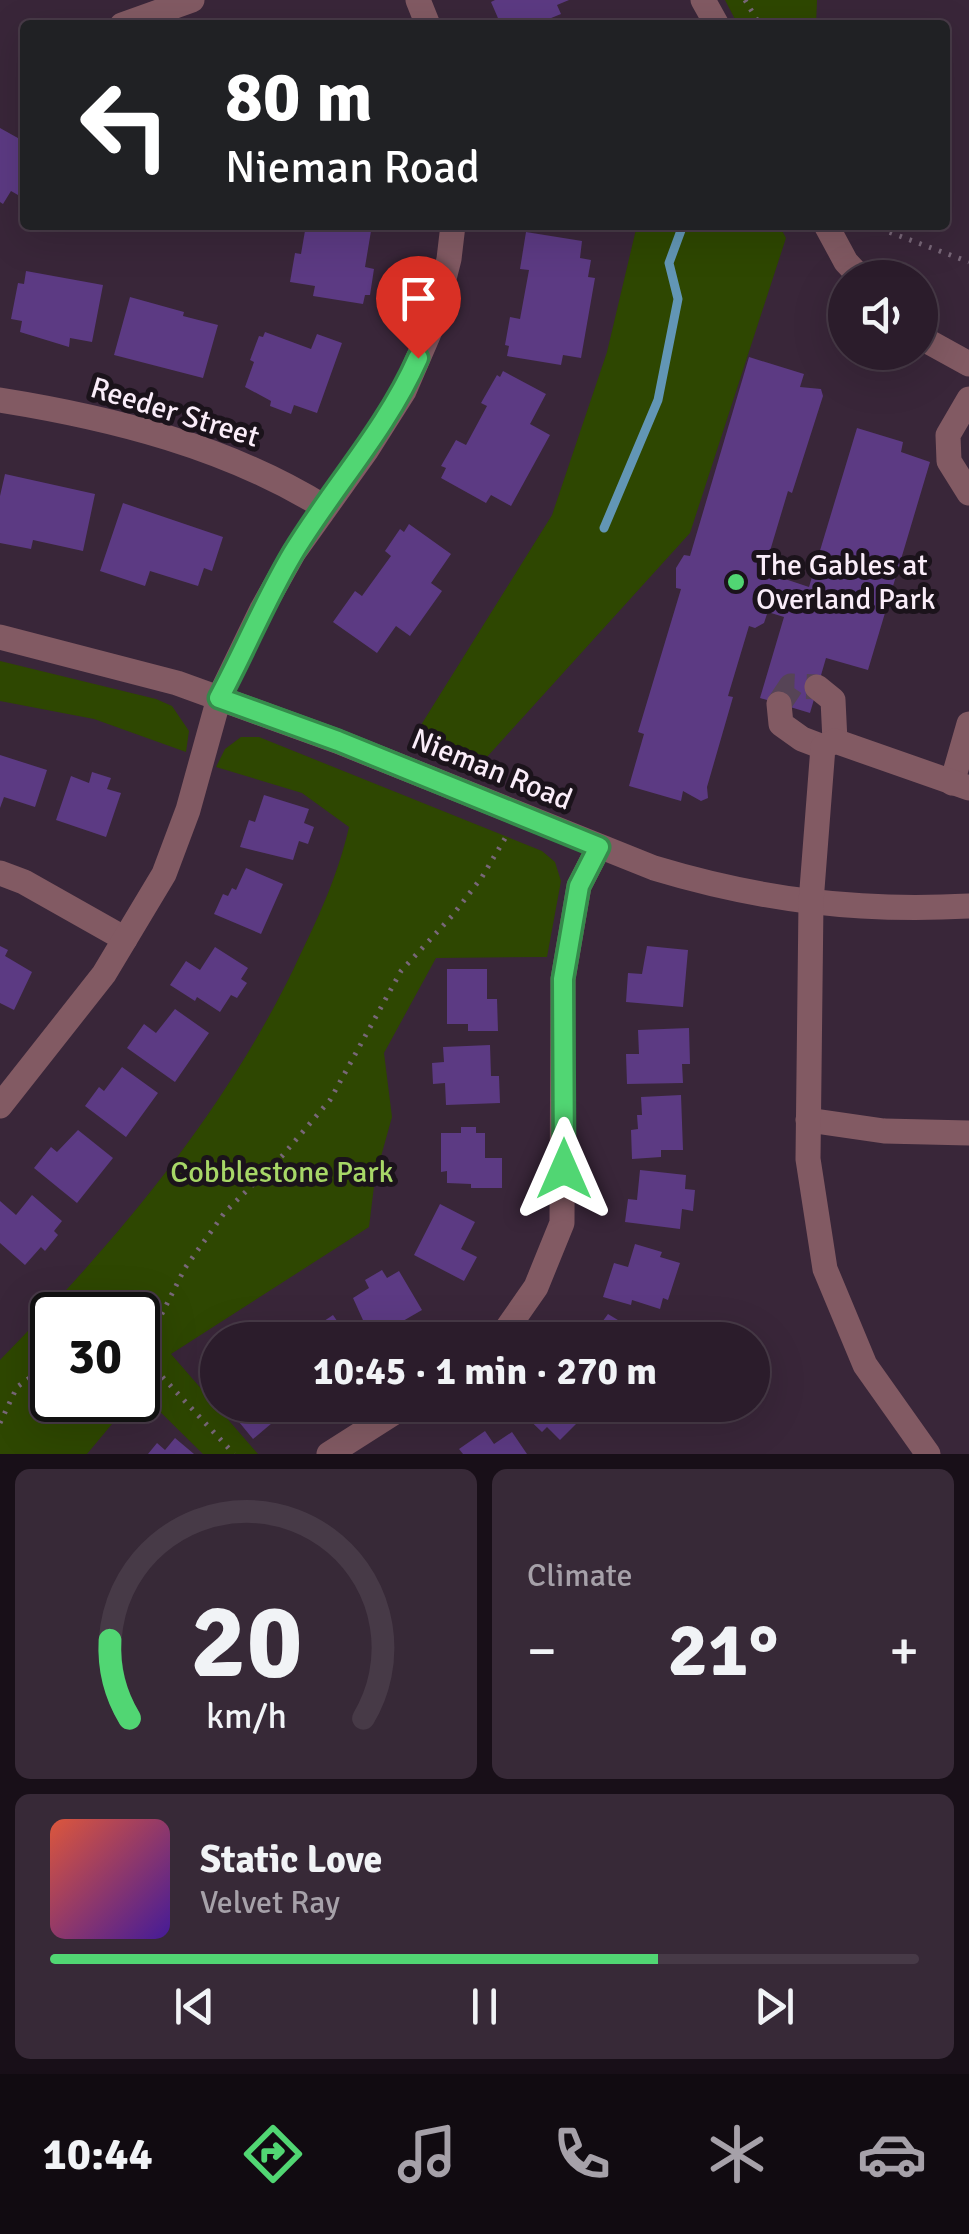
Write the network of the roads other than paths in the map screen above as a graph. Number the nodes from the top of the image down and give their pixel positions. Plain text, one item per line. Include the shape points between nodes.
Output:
1 (192, 0) edge
2 (136, 20) edge
3 (452, 230) edge
4 (829, 230) edge
5 (845, 260) edge
6 (938, 347) edge
7 (969, 364) edge
8 (969, 398) edge
9 (0, 400) edge
10 (969, 493) edge
11 (324, 507) junction
12 (0, 637) edge
13 (817, 687) dead end
14 (219, 698) junction
15 (779, 704) dead end
16 (969, 724) edge
17 (829, 744) junction
18 (960, 785) edge
19 (599, 847) junction
20 (0, 873) edge
21 (811, 902) junction
22 (969, 906) edge
23 (126, 939) junction
24 (0, 1106) edge
25 (808, 1120) junction
26 (969, 1133) edge
27 (512, 1322) edge
28 (379, 1422) edge
29 (329, 1454) edge
30 (928, 1454) edge

1 - 2 street
3 - 11 street via 432,326 404,390
4 - 5 street
6 - 7 street
8 - 10 street via 948,435 949,461
9 - 11 street, Reeder Street via 213,452
11 - 14 street via 262,609
12 - 14 street, Nieman Road
13 - 17 street via 833,700
14 - 19 street, Nieman Road
14 - 23 street via 164,874
15 - 17 street via 781,724 802,739
16 - 18 street
17 - 18 street
17 - 21 street
19 - 21 street, Nieman Road via 704,883
19 - 27 street via 579,886 563,979 562,1223 536,1288
20 - 23 street
21 - 22 street, Nieman Road
21 - 25 street
23 - 24 street
25 - 26 street
25 - 30 street via 826,1269 865,1365
28 - 29 street

